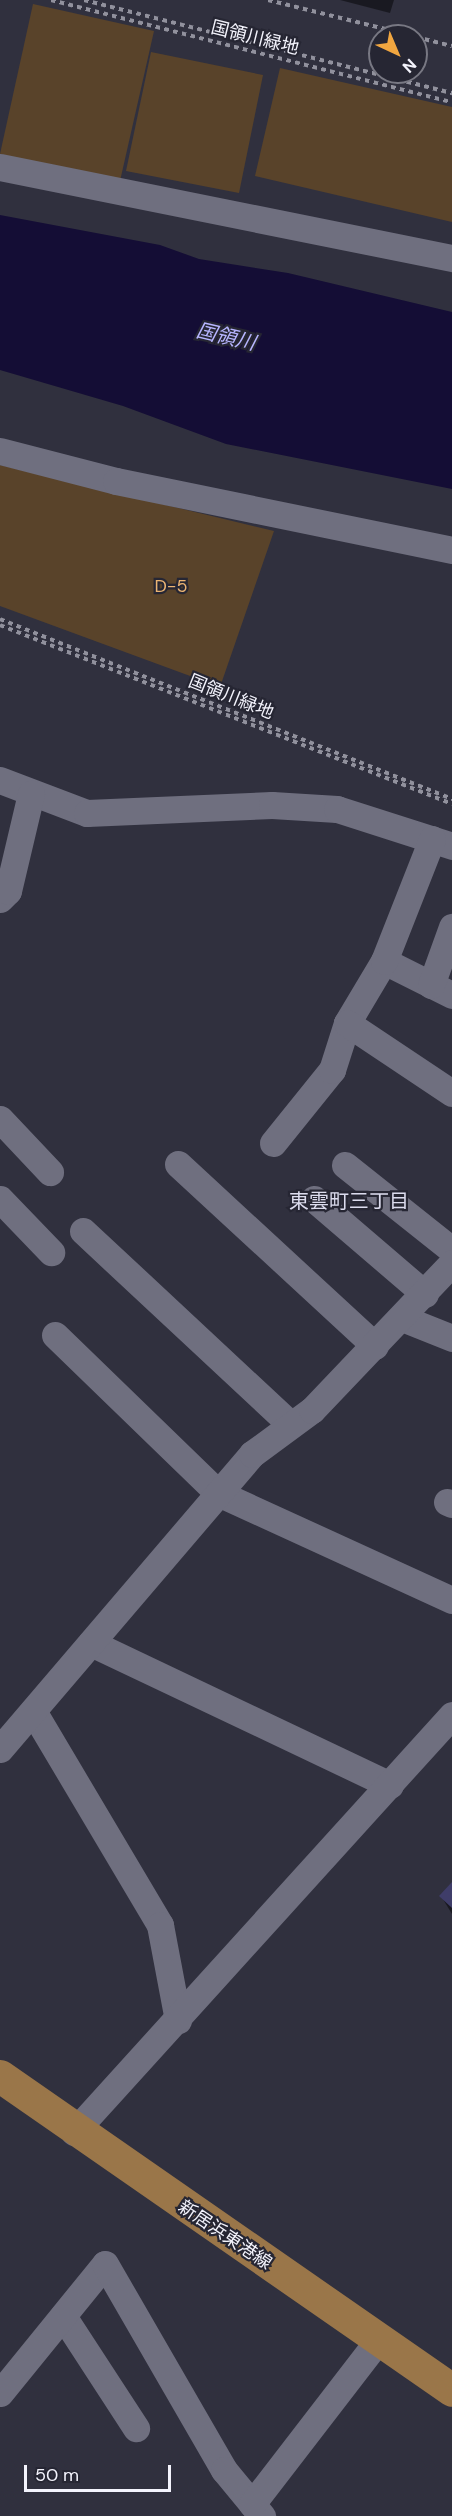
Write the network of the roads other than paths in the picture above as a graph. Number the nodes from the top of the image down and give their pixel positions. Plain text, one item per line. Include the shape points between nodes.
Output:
1 (0, 167) edge
2 (452, 258) edge
3 (0, 451) edge
4 (452, 550) edge
5 (0, 780) edge
6 (31, 794) junction
7 (442, 843) edge
8 (0, 899) edge
9 (452, 927) edge
10 (384, 961) junction
11 (442, 990) edge
12 (347, 1023) junction
13 (452, 1093) edge
14 (0, 1119) edge
15 (273, 1143) dead end
16 (178, 1164) dead end
17 (345, 1166) dead end
18 (50, 1172) dead end
19 (0, 1199) edge
20 (314, 1199) dead end
21 (83, 1231) dead end
22 (452, 1251) edge
23 (51, 1252) dead end
24 (452, 1263) edge
25 (425, 1294) junction
26 (402, 1318) junction
27 (55, 1335) dead end
28 (452, 1338) edge
29 (375, 1346) junction
30 (291, 1425) junction
31 (218, 1493) junction
32 (452, 1600) edge
33 (91, 1642) junction
34 (33, 1710) junction
35 (452, 1715) edge
36 (0, 1749) edge
37 (390, 1785) junction
38 (178, 2020) junction
39 (0, 2076) edge
40 (74, 2132) junction
41 (63, 2316) junction
42 (379, 2339) junction
43 (452, 2390) edge
44 (0, 2393) edge
45 (136, 2428) dead end
46 (257, 2510) edge

1 - 2 street
3 - 4 street via 116,481
5 - 6 street
6 - 7 street via 87,813 272,805 336,809
6 - 8 street via 8,891
7 - 10 street
9 - 11 street
10 - 11 street
10 - 12 street
12 - 13 street
12 - 15 street via 332,1070
14 - 18 street
16 - 29 street
17 - 22 street
19 - 23 street
20 - 25 street
21 - 30 street
24 - 25 street
25 - 26 street
26 - 28 street
26 - 29 street
27 - 31 street
29 - 30 street
30 - 31 street via 252,1454
31 - 32 street
31 - 33 street
33 - 34 street
33 - 37 street
34 - 36 street
34 - 38 street via 160,1925
35 - 37 street
37 - 38 street
38 - 40 street
39 - 40 main road, 新居浜東港線
40 - 42 main road, 新居浜東港線
41 - 44 street
41 - 45 street
41 - 46 street via 105,2264 224,2470
42 - 43 main road, 新居浜東港線
42 - 46 street

